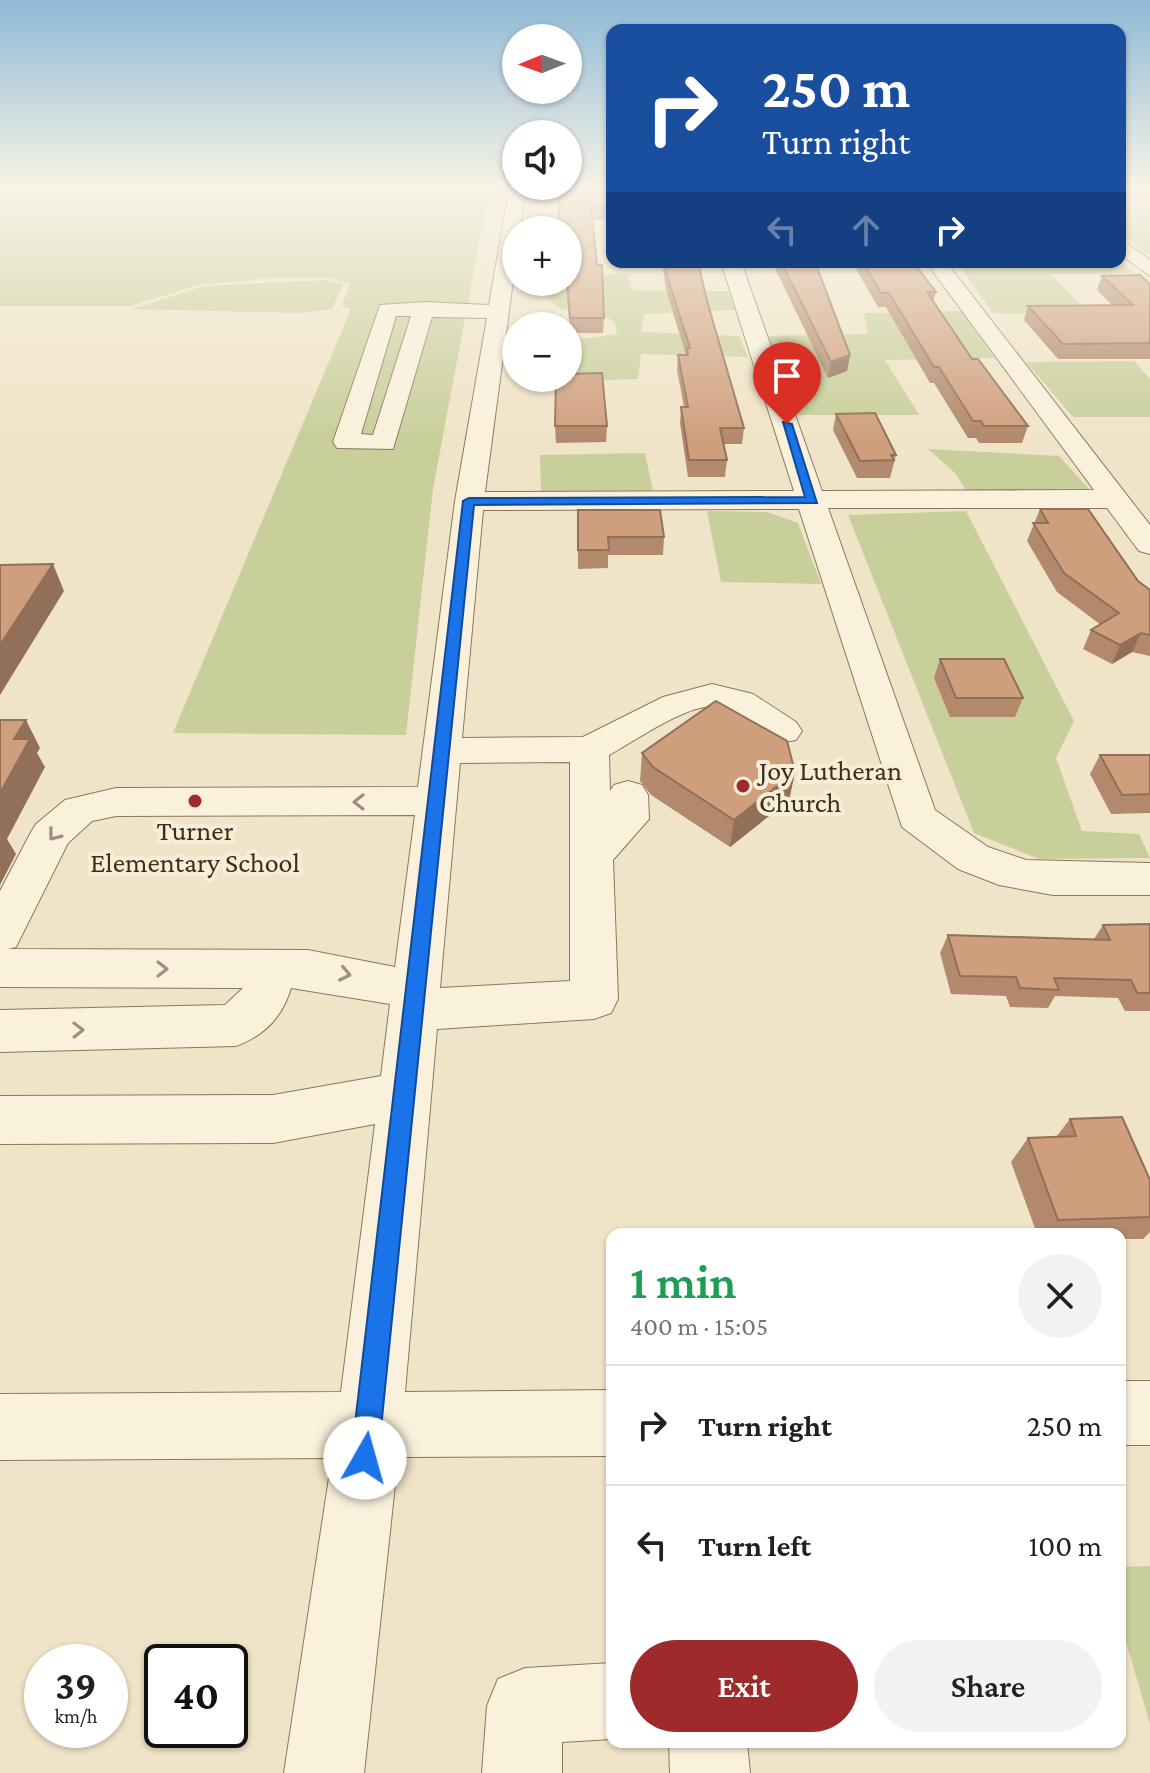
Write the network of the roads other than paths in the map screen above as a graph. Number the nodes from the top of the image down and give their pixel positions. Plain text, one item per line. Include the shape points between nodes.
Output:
1 (504, 273) edge
2 (735, 273) edge
3 (944, 273) edge
4 (428, 308) junction
5 (499, 308) junction
6 (1115, 499) junction
7 (812, 500) junction
8 (469, 501) junction
9 (1150, 545) edge
10 (783, 731) dead end
11 (601, 743) junction
12 (442, 751) junction
13 (437, 801) junction
14 (591, 856) junction
15 (1150, 879) edge
16 (0, 934) edge
17 (0, 968) edge
18 (273, 969) junction
19 (415, 1000) junction
20 (0, 1031) edge
21 (404, 1095) junction
22 (0, 1120) edge
23 (1126, 1413) edge
24 (1150, 1413) edge
25 (606, 1423) edge
26 (0, 1427) edge
27 (369, 1427) junction
28 (606, 1701) edge
29 (708, 1748) edge
30 (324, 1773) edge
31 (522, 1773) edge
32 (710, 1773) edge

1 - 5 street
2 - 7 street
3 - 6 street
4 - 4 street via 387,309 346,442 384,443
4 - 5 street
5 - 8 street
6 - 7 street
6 - 9 street
7 - 8 street
7 - 15 street via 917,817 945,843 1016,877
8 - 12 street
10 - 11 street via 723,694 676,705
11 - 12 street
11 - 14 street
11 - 14 street via 628,785 628,819
12 - 13 street
13 -> 16 street via 116,802 79,810 51,834
13 - 19 street
14 - 19 street via 594,999
17 -> 18 street
18 -> 19 street via 328,970
20 -> 18 street via 236,1025 263,1001
19 - 21 street
21 - 22 street via 273,1119
21 - 27 street
23 - 24 street
25 - 27 street
26 - 27 street
27 - 30 street
28 - 31 street via 525,1706
29 - 32 street

